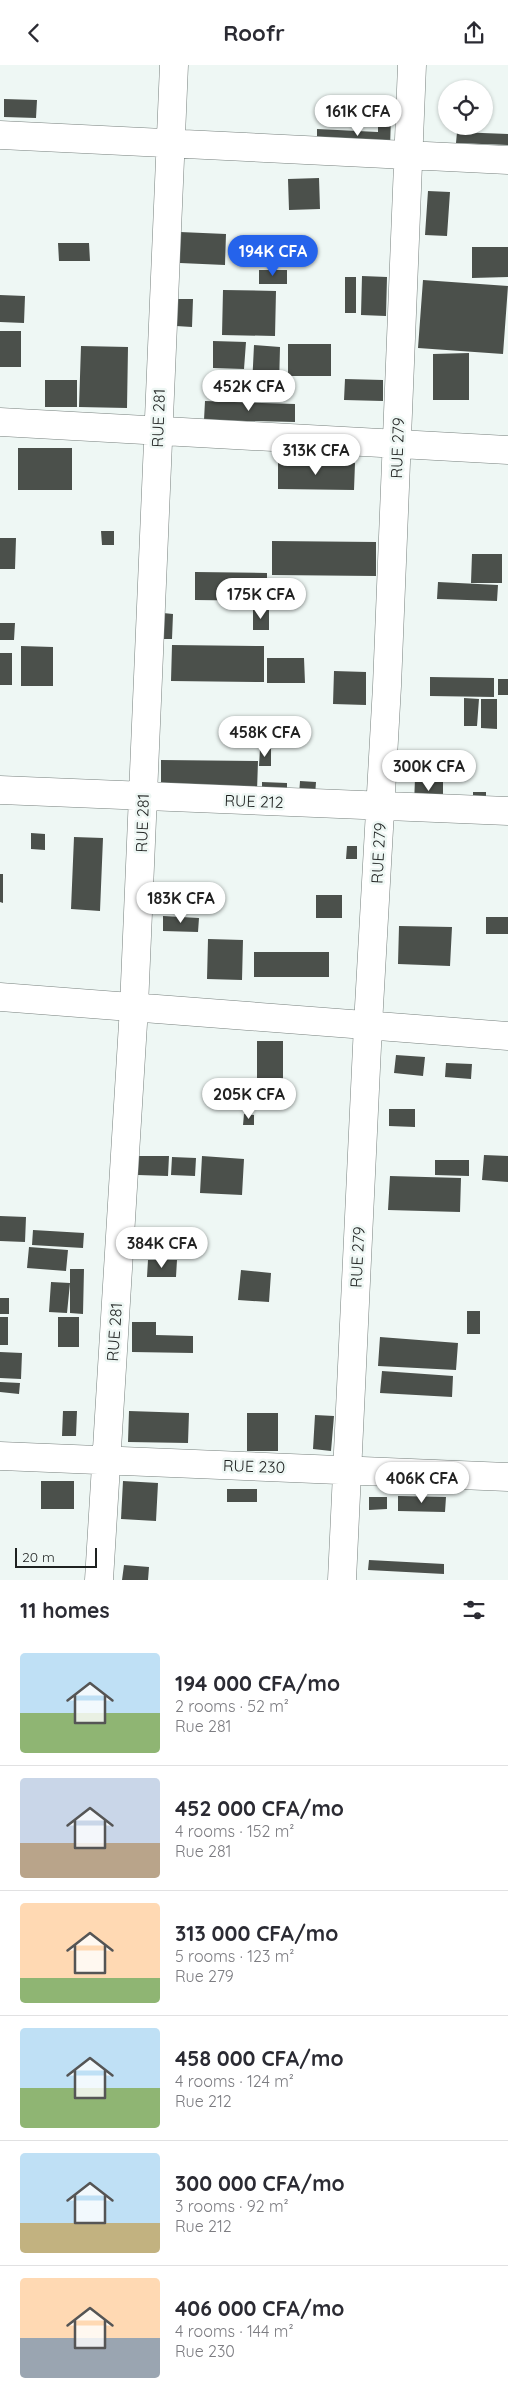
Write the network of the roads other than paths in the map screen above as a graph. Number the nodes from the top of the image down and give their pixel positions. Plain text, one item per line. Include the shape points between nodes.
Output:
1 (174, 65) edge
2 (412, 65) edge
3 (0, 135) edge
4 (170, 143) junction
5 (410, 156) junction
6 (508, 160) edge
7 (0, 422) edge
8 (158, 431) junction
9 (398, 444) junction
10 (508, 450) edge
11 (0, 790) edge
12 (143, 796) junction
13 (381, 806) junction
14 (508, 811) edge
15 (0, 997) edge
16 (134, 1007) junction
17 (368, 1025) junction
18 (508, 1036) edge
19 (0, 1456) edge
20 (106, 1460) junction
21 (347, 1470) junction
22 (508, 1477) edge
23 (99, 1580) edge
24 (342, 1580) edge

1 - 4 street, RUE 281
2 - 5 street, RUE 279
3 - 4 street
4 - 5 street
4 - 8 street, RUE 281
5 - 6 street
5 - 9 street, RUE 279
7 - 8 street
8 - 9 street
8 - 12 street, RUE 281
9 - 10 street
9 - 13 street, RUE 279
11 - 12 street, RUE 212
12 - 13 street, RUE 212
12 - 16 street, RUE 281
13 - 14 street, RUE 212
13 - 17 street, RUE 279
15 - 16 street
16 - 17 street
16 - 20 street, RUE 281
17 - 18 street
17 - 21 street, RUE 279
19 - 20 street, RUE 230
20 - 21 street, RUE 230
20 - 23 street, RUE 281
21 - 22 street, RUE 230
21 - 24 street, RUE 279

